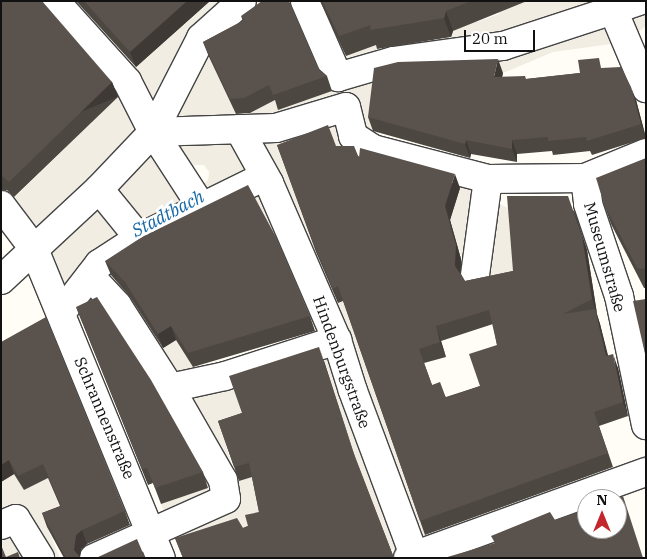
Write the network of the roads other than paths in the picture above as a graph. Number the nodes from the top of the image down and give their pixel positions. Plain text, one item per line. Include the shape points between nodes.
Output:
1 (55, 1) edge
2 (242, 1) edge
3 (305, 1) edge
4 (639, 1) edge
5 (612, 6) edge
6 (646, 88) edge
7 (239, 129) junction
8 (153, 132) junction
9 (646, 153) edge
10 (585, 178) junction
11 (267, 180) junction
12 (488, 180) junction
13 (99, 188) junction
14 (198, 201) junction
15 (1, 205) edge
16 (136, 233) junction
17 (34, 249) junction
18 (475, 275) dead end
19 (90, 276) junction
20 (1, 280) edge
21 (634, 306) edge
22 (61, 314) junction
23 (337, 340) junction
24 (170, 388) junction
25 (646, 425) edge
26 (646, 472) edge
27 (1, 525) edge
28 (152, 530) junction
29 (412, 554) edge
30 (40, 558) edge
31 (94, 558) edge
32 (161, 558) edge

1 - 8 street via 127,81
2 - 8 street via 201,38
3 - 5 street via 338,77 393,61 503,46
4 - 5 street
5 - 6 street
7 - 8 street
7 - 11 street, Hindenburgstraße
7 - 12 street via 276,128 346,107 353,136 373,149
8 - 13 street
8 - 14 street
9 - 10 street
10 - 12 street
10 - 21 street, Museumstraße via 588,204
11 - 14 street
11 - 23 street, Hindenburgstraße
12 - 18 street
13 - 16 street
13 - 17 street
14 - 16 street
15 - 17 street, Schrannenstraße
16 - 19 street via 99,264
17 - 20 street
17 - 22 street, Schrannenstraße
19 - 22 street
19 - 24 street via 117,305
21 - 25 street, Museumstraße
22 - 28 street, Schrannenstraße
23 - 24 street via 226,376
23 - 29 street, Hindenburgstraße
24 - 28 street via 223,480 226,499
26 - 29 street
27 - 30 street via 16,519
28 - 31 street
28 - 32 street, Schrannenstraße

